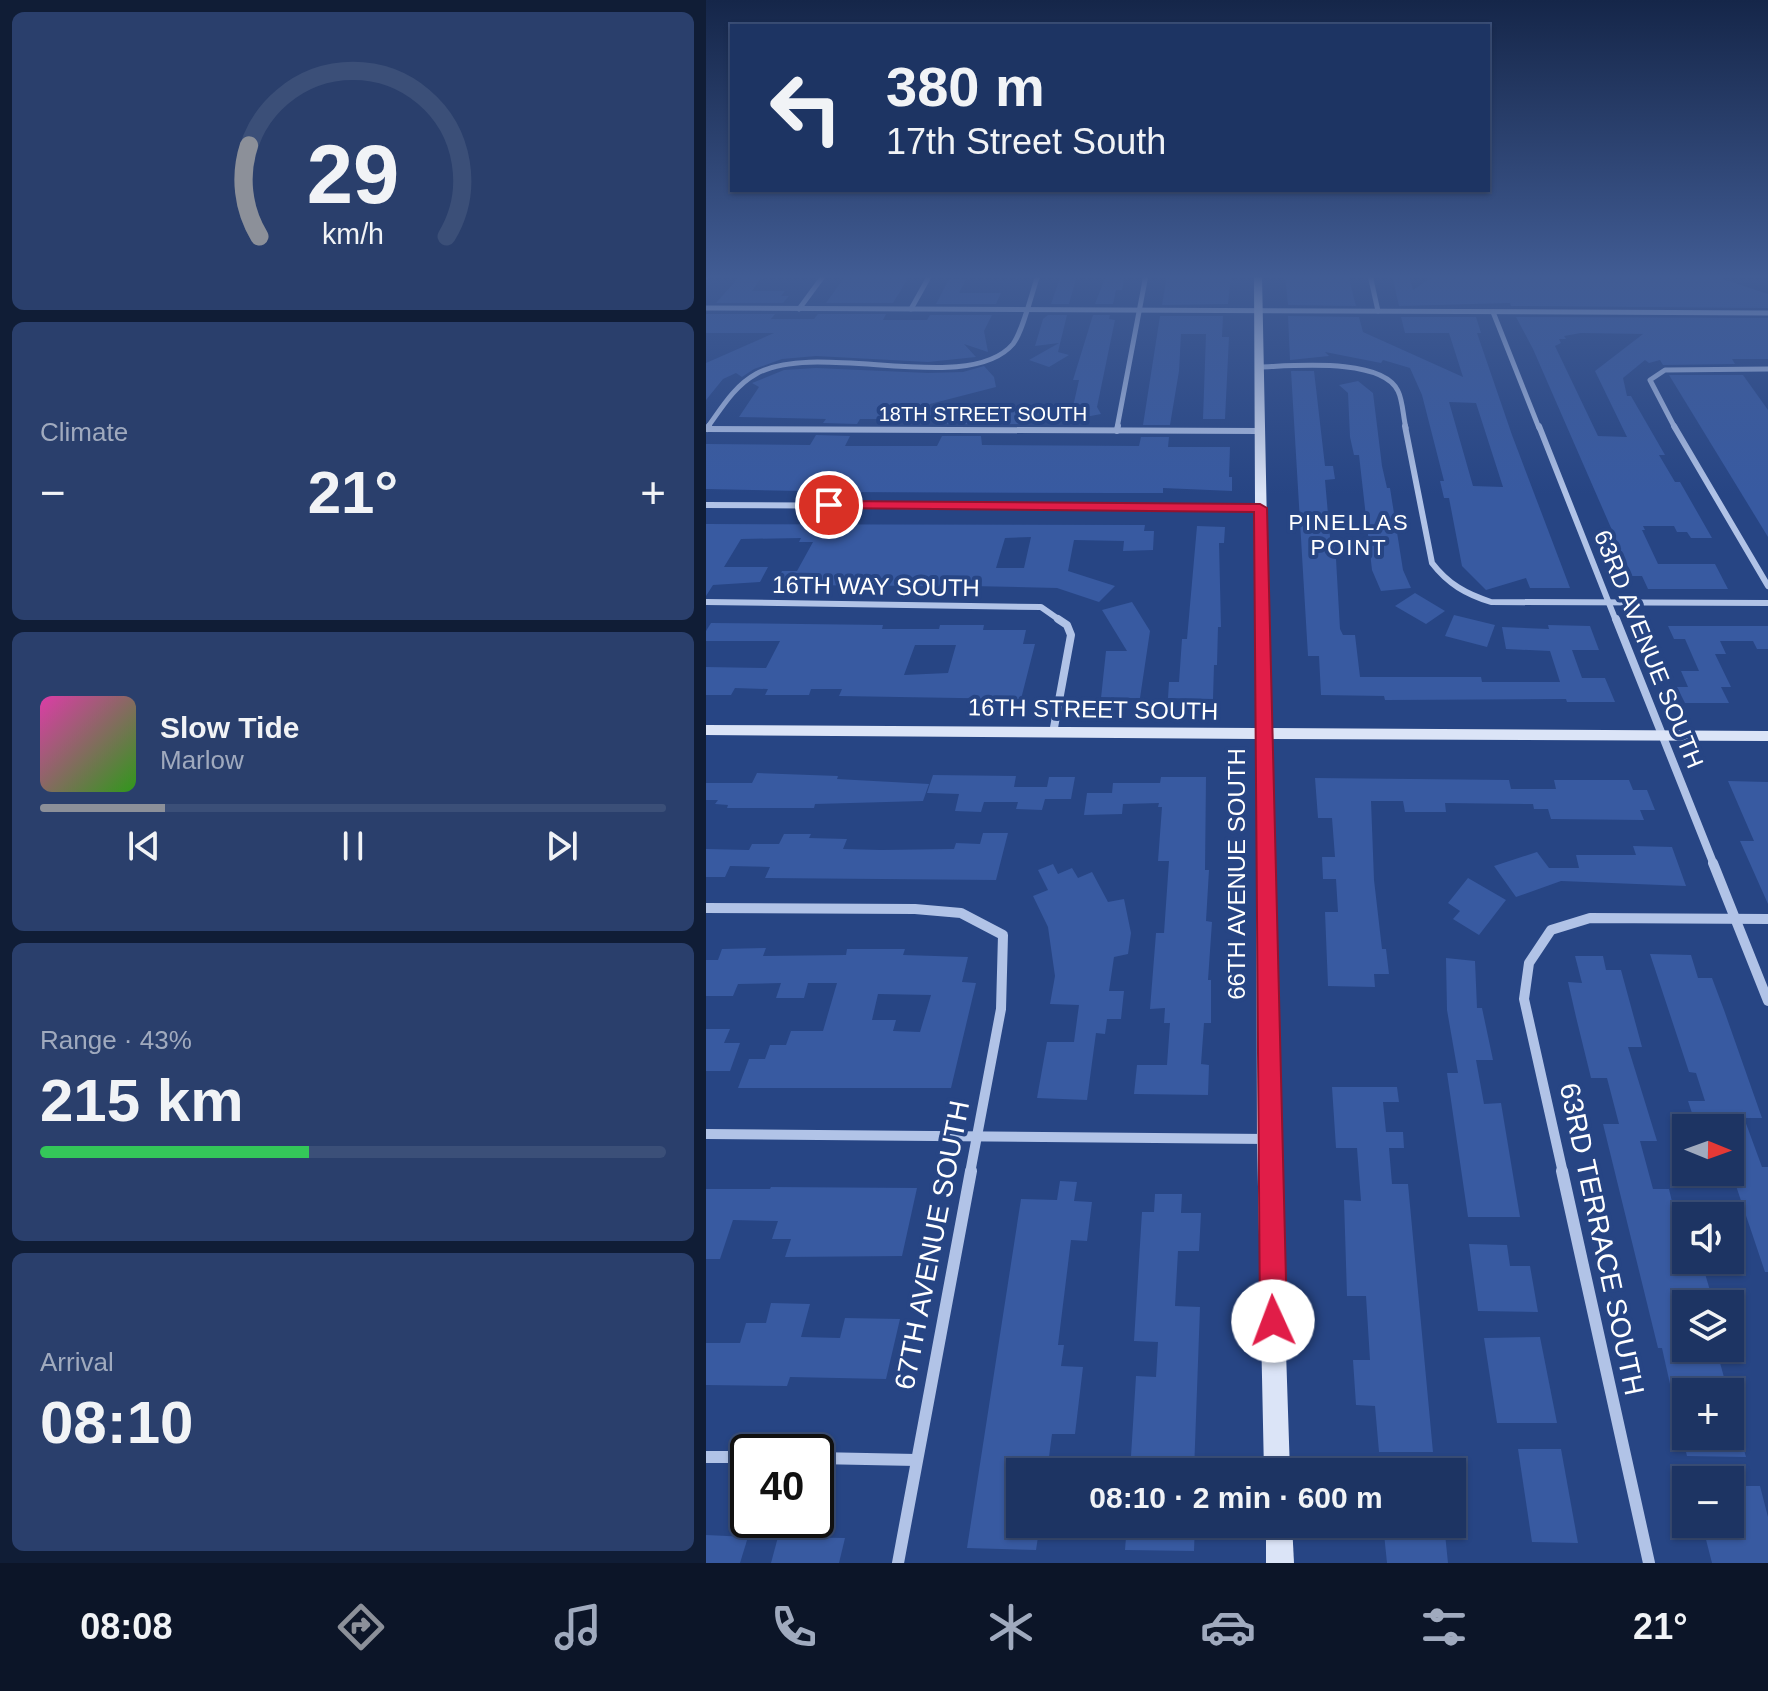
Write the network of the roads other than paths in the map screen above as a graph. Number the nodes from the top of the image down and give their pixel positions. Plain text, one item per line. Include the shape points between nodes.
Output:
1 (1010, 348) edge
2 (1133, 348) edge
3 (1260, 348) edge
4 (1507, 348) edge
5 (1260, 367) junction
6 (1764, 369) edge
7 (1768, 378) edge
8 (706, 429) edge
9 (1117, 431) junction
10 (1260, 431) junction
11 (706, 505) edge
12 (1260, 508) junction
13 (1768, 586) edge
14 (706, 602) edge
15 (1610, 603) junction
16 (1768, 603) edge
17 (706, 730) edge
18 (1053, 733) junction
19 (1662, 735) junction
20 (1266, 736) junction
21 (1768, 736) edge
22 (706, 908) edge
23 (1735, 918) junction
24 (1768, 919) edge
25 (1768, 1001) edge
26 (706, 1134) edge
27 (978, 1137) junction
28 (1268, 1139) junction
29 (706, 1457) edge
30 (730, 1457) edge
31 (834, 1458) edge
32 (1277, 1458) edge
33 (916, 1460) junction
34 (1279, 1538) edge
35 (898, 1563) edge
36 (1280, 1563) edge
37 (1649, 1563) edge

1 - 8 street via 995,358 959,366 783,365 762,371 735,391
2 - 9 street
3 - 5 street, 66TH AVENUE SOUTH
4 - 15 street, 63RD AVENUE SOUTH
5 - 10 street, 66TH AVENUE SOUTH
5 - 15 street via 1369,370 1398,390 1432,563 1446,583 1491,602
6 - 7 street
6 - 13 street via 1679,369 1650,380
8 - 9 street, 18TH STREET SOUTH
9 - 10 street, 18TH STREET SOUTH
10 - 12 street, 66TH AVENUE SOUTH
11 - 12 street
12 - 20 street, 66TH AVENUE SOUTH
14 - 18 street, 16TH WAY SOUTH via 1045,609 1067,625 1071,635
15 - 16 street
15 - 19 street, 63RD AVENUE SOUTH
17 - 18 street, 16TH STREET SOUTH
18 - 20 street, 16TH STREET SOUTH
19 - 20 street, 16TH STREET SOUTH
19 - 21 street, 16TH STREET SOUTH
19 - 23 street, 63RD AVENUE SOUTH
20 - 28 street, 66TH AVENUE SOUTH
22 - 27 street, 67TH AVENUE SOUTH via 961,913 1003,935 1001,1009
23 - 24 street
23 - 25 street, 63RD AVENUE SOUTH
23 - 37 street, 63RD TERRACE SOUTH via 1590,918 1551,930 1529,963 1524,999
26 - 27 street
27 - 28 street
27 - 33 street, 67TH AVENUE SOUTH
28 - 32 street, 66TH AVENUE SOUTH
29 - 30 street
31 - 33 street
33 - 35 street, 67TH AVENUE SOUTH
34 - 36 street

